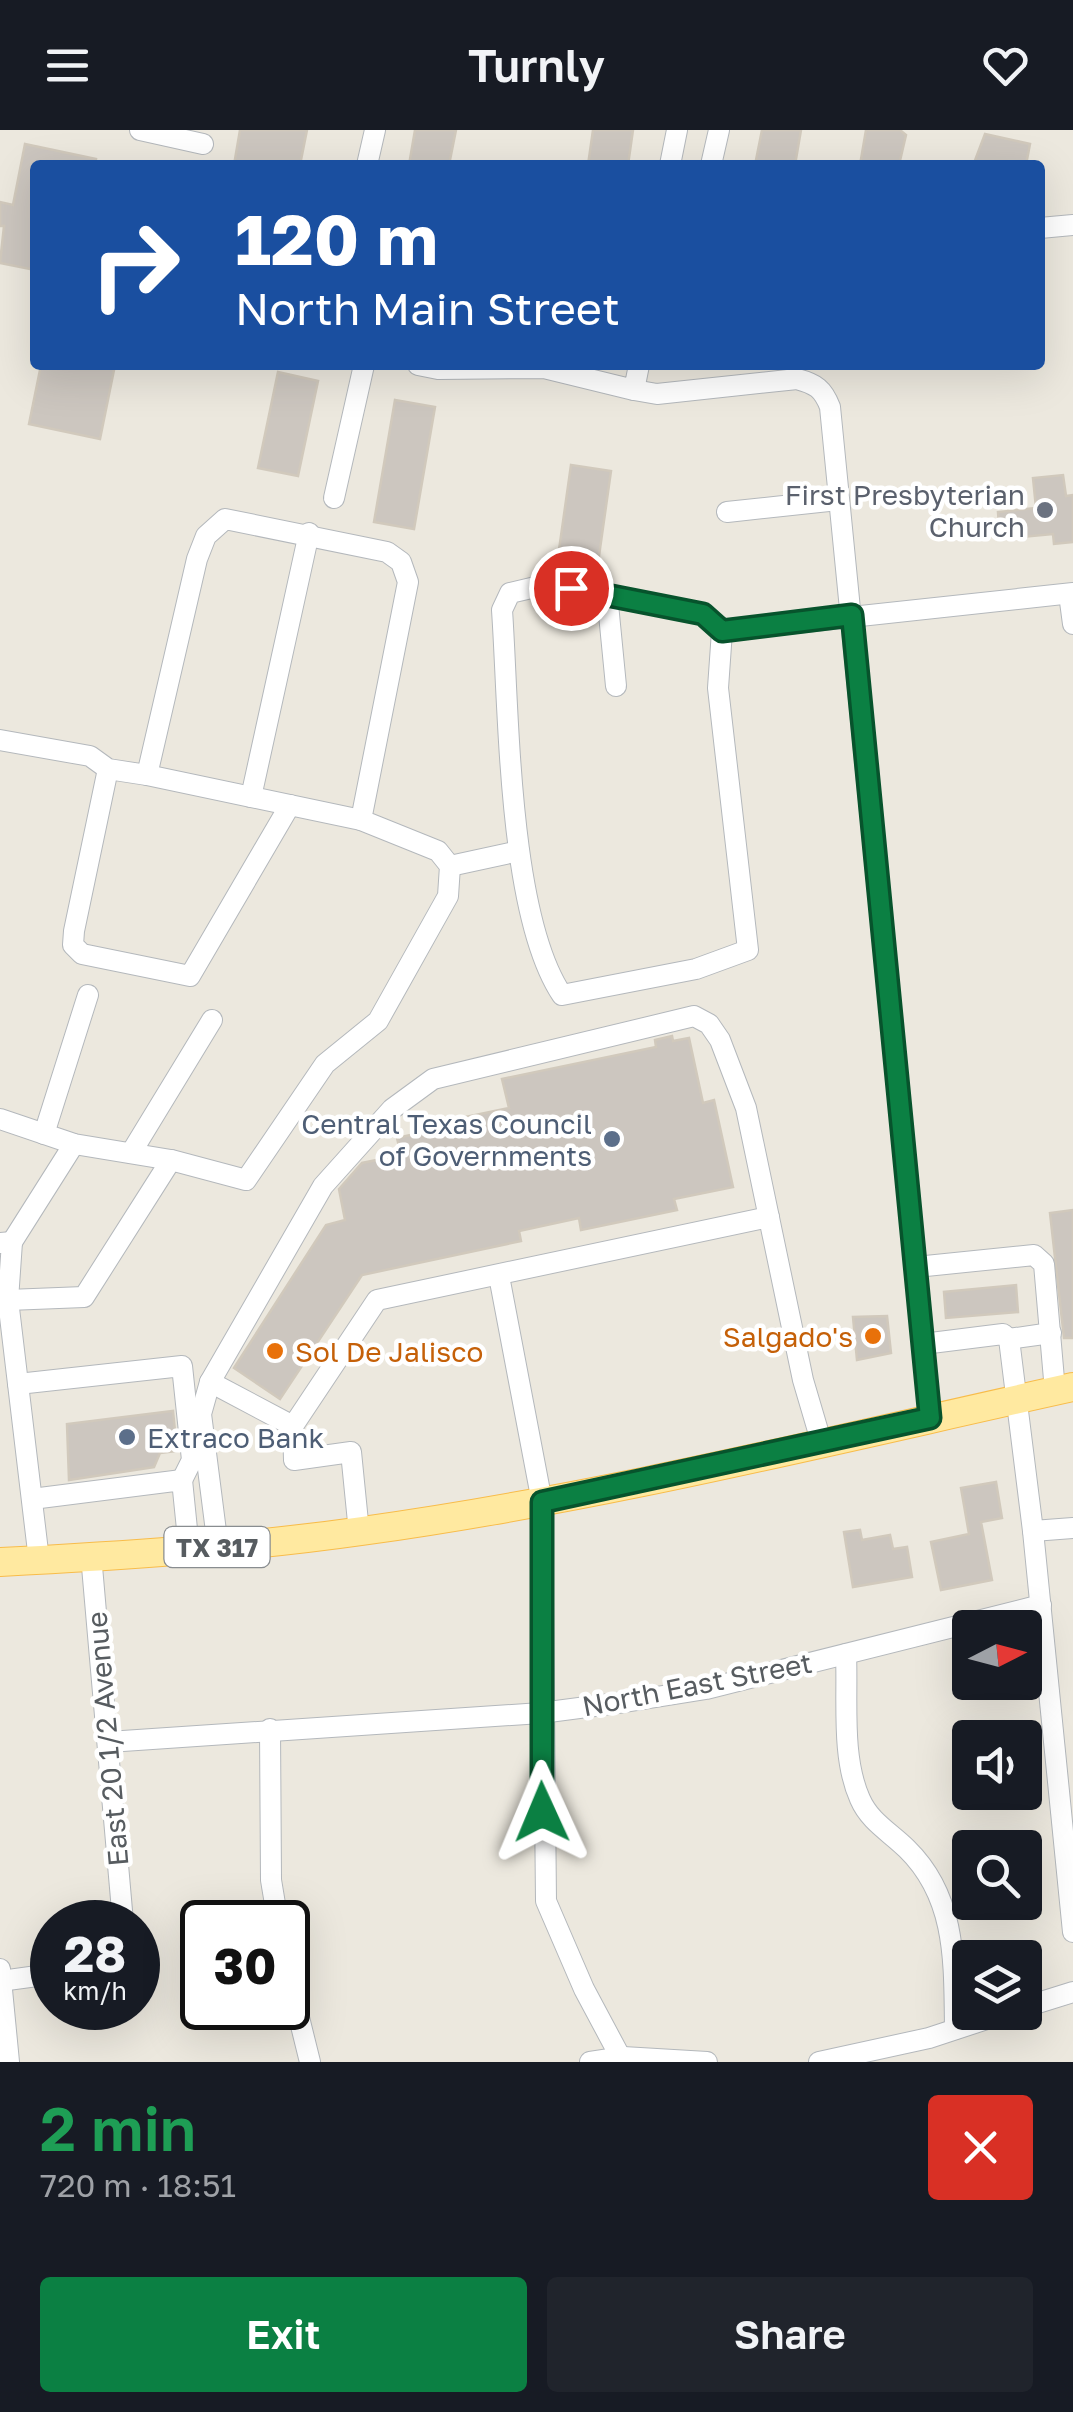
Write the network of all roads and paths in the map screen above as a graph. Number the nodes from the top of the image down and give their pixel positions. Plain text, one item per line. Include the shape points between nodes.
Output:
1 (140, 130) edge
2 (376, 130) edge
3 (676, 130) edge
4 (719, 130) edge
5 (203, 144) dead end
6 (368, 160) edge
7 (671, 160) edge
8 (713, 160) edge
9 (1073, 225) edge
10 (1045, 228) edge
11 (363, 370) edge
12 (552, 370) edge
13 (638, 370) edge
14 (634, 390) junction
15 (334, 498) dead end
16 (838, 500) junction
17 (727, 512) dead end
18 (309, 533) junction
19 (607, 594) junction
20 (1071, 594) edge
21 (852, 615) junction
22 (1073, 624) edge
23 (722, 631) junction
24 (616, 686) dead end
25 (0, 740) edge
26 (108, 769) junction
27 (147, 775) junction
28 (251, 797) junction
29 (290, 805) junction
30 (361, 820) junction
31 (519, 851) junction
32 (450, 866) junction
33 (88, 995) dead end
34 (212, 1020) dead end
35 (0, 1119) edge
36 (44, 1134) junction
37 (74, 1144) junction
38 (131, 1153) junction
39 (171, 1160) junction
40 (769, 1218) junction
41 (6, 1242) edge
42 (916, 1267) junction
43 (499, 1276) junction
44 (8, 1300) junction
45 (1050, 1333) junction
46 (1008, 1339) junction
47 (923, 1344) junction
48 (210, 1382) junction
49 (18, 1384) junction
50 (1064, 1389) edge
51 (1016, 1399) junction
52 (930, 1418) junction
53 (293, 1426) junction
54 (821, 1441) junction
55 (182, 1480) junction
56 (32, 1499) junction
57 (542, 1502) junction
58 (1073, 1528) edge
59 (1033, 1531) junction
60 (359, 1532) junction
61 (218, 1547) junction
62 (189, 1549) junction
63 (91, 1556) junction
64 (39, 1560) junction
65 (0, 1562) edge
66 (1041, 1605) junction
67 (846, 1654) junction
68 (1073, 1693) edge
69 (1050, 1695) junction
70 (541, 1713) junction
71 (270, 1729) junction
72 (108, 1742) junction
73 (1067, 1805) edge
74 (121, 1900) edge
75 (274, 1900) edge
76 (1073, 1932) edge
77 (952, 1943) edge
78 (0, 1968) edge
79 (30, 1977) edge
80 (1, 1980) edge
81 (1073, 1992) edge
82 (1042, 2002) edge
83 (302, 2030) edge
84 (952, 2030) edge
85 (623, 2060) edge
86 (9, 2062) edge
87 (310, 2062) edge
88 (590, 2062) edge
89 (707, 2062) edge
90 (820, 2062) edge

1 - 5 street
2 - 6 street
3 - 7 street
4 - 8 street
9 - 10 street
11 - 15 street
12 - 14 street
13 - 14 street
14 - 16 street via 813,383 830,407
16 - 17 street
16 - 21 street
18 - 27 street via 226,519 206,536
18 - 28 street
18 - 30 street via 387,552 401,562 408,582
19 - 23 street via 703,614
19 - 24 street
19 - 31 street via 544,585 510,593 502,610
20 - 21 street
20 - 22 street
21 - 23 street
21 - 42 street
23 - 31 street via 718,688 748,950 562,996 546,972
25 - 26 street via 90,756
26 - 27 street
26 - 29 street via 73,944 82,954 154,969 190,976
27 - 28 street
28 - 29 street
29 - 30 street
30 - 32 street via 438,851
31 - 32 street
32 - 39 street via 448,896 378,1020 325,1064 246,1180
33 - 36 street
34 - 38 street
35 - 36 street
36 - 37 street
37 - 38 street
37 - 41 street
38 - 39 street
39 - 44 street via 84,1297
40 - 43 street
40 - 48 street via 746,1108 709,1024 694,1016 433,1079 392,1109 323,1186
40 - 54 street
41 - 44 street
42 - 45 street via 1034,1255 1044,1264
42 - 47 street
43 - 53 street via 378,1300
43 - 57 street
44 - 49 street
45 - 46 street
45 - 50 street
46 - 47 street via 1003,1334
46 - 51 street
47 - 52 street
48 - 53 street
48 - 61 street via 201,1414
49 - 55 street via 182,1366 192,1460
49 - 56 street
50 - 51 main road, TX 317
51 - 52 main road, TX 317
51 - 59 street
52 - 54 main road, TX 317
53 - 60 street via 294,1460 351,1452
54 - 57 main road, TX 317
55 - 56 street
55 - 62 street
56 - 64 street
57 - 60 main road, TX 317
57 - 70 street
58 - 59 street
59 - 66 street
60 - 61 main road, TX 317
61 - 62 main road, TX 317
62 - 63 main road, TX 317
63 - 64 main road, TX 317
63 - 72 street, East 20 1/2 Avenue
64 - 65 main road, TX 317
66 - 67 street, North East Street
66 - 69 street
67 - 70 street, North East Street via 706,1688
67 - 77 street via 858,1796 870,1818 934,1883
68 - 69 street
69 - 73 street
70 - 71 street, North East Street
70 - 85 street via 546,1901
71 - 72 street, North East Street
71 - 75 street
72 - 74 street, East 20 1/2 Avenue
73 - 76 street
78 - 80 street
79 - 80 street
80 - 86 street
81 - 82 street
83 - 87 street
84 - 90 street
85 - 88 street
85 - 89 street

